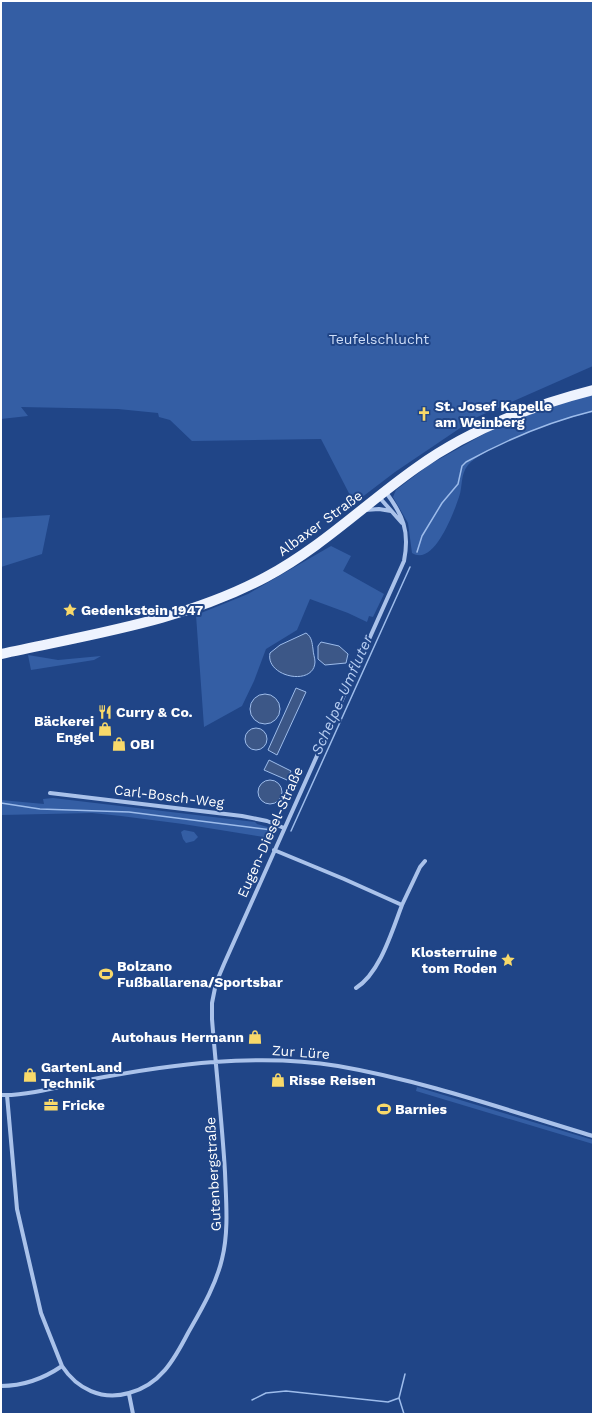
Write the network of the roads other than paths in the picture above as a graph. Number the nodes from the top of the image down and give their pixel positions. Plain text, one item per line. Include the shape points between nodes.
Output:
1 (593, 390) edge
2 (382, 494) junction
3 (391, 511) junction
4 (361, 512) junction
5 (405, 529) junction
6 (1, 654) edge
7 (50, 793) dead end
8 (284, 828) junction
9 (274, 850) junction
10 (425, 861) dead end
11 (402, 905) junction
12 (356, 988) dead end
13 (215, 1062) junction
14 (1, 1095) edge
15 (7, 1095) junction
16 (593, 1136) edge
17 (62, 1366) junction
18 (1, 1386) edge
19 (129, 1394) junction
20 (133, 1414) edge

1 - 2 main road, Albaxer Straße via 548,402 495,422 434,455
2 - 3 street
2 - 4 main road, Albaxer Straße
2 - 5 street, Eugen-Diesel-Straße via 401,516
3 - 4 street via 372,509
3 - 5 street
4 - 6 main road, Albaxer Straße via 321,543 285,566 207,604 146,623
5 - 8 street, Eugen-Diesel-Straße via 407,546 404,561
7 - 8 street, Carl-Bosch-Weg via 242,816 267,821
8 - 9 street, Eugen-Diesel-Straße
9 - 11 street
9 - 13 street, Eugen-Diesel-Straße via 216,983 212,1003
10 - 11 street via 420,866
11 - 12 street via 379,960 365,982
13 - 15 street, Zur Lüre via 133,1071
13 - 16 street, Zur Lüre via 294,1061 360,1070 419,1084
13 - 19 street, Gutenbergstraße via 226,1190 227,1236 222,1261 193,1324 165,1372 147,1387
14 - 15 street, Zur Lüre
15 - 17 street, Gutenbergstraße via 16,1209 41,1313
17 - 18 street via 34,1382
17 - 19 street, Gutenbergstraße via 83,1388 113,1396
19 - 20 street

